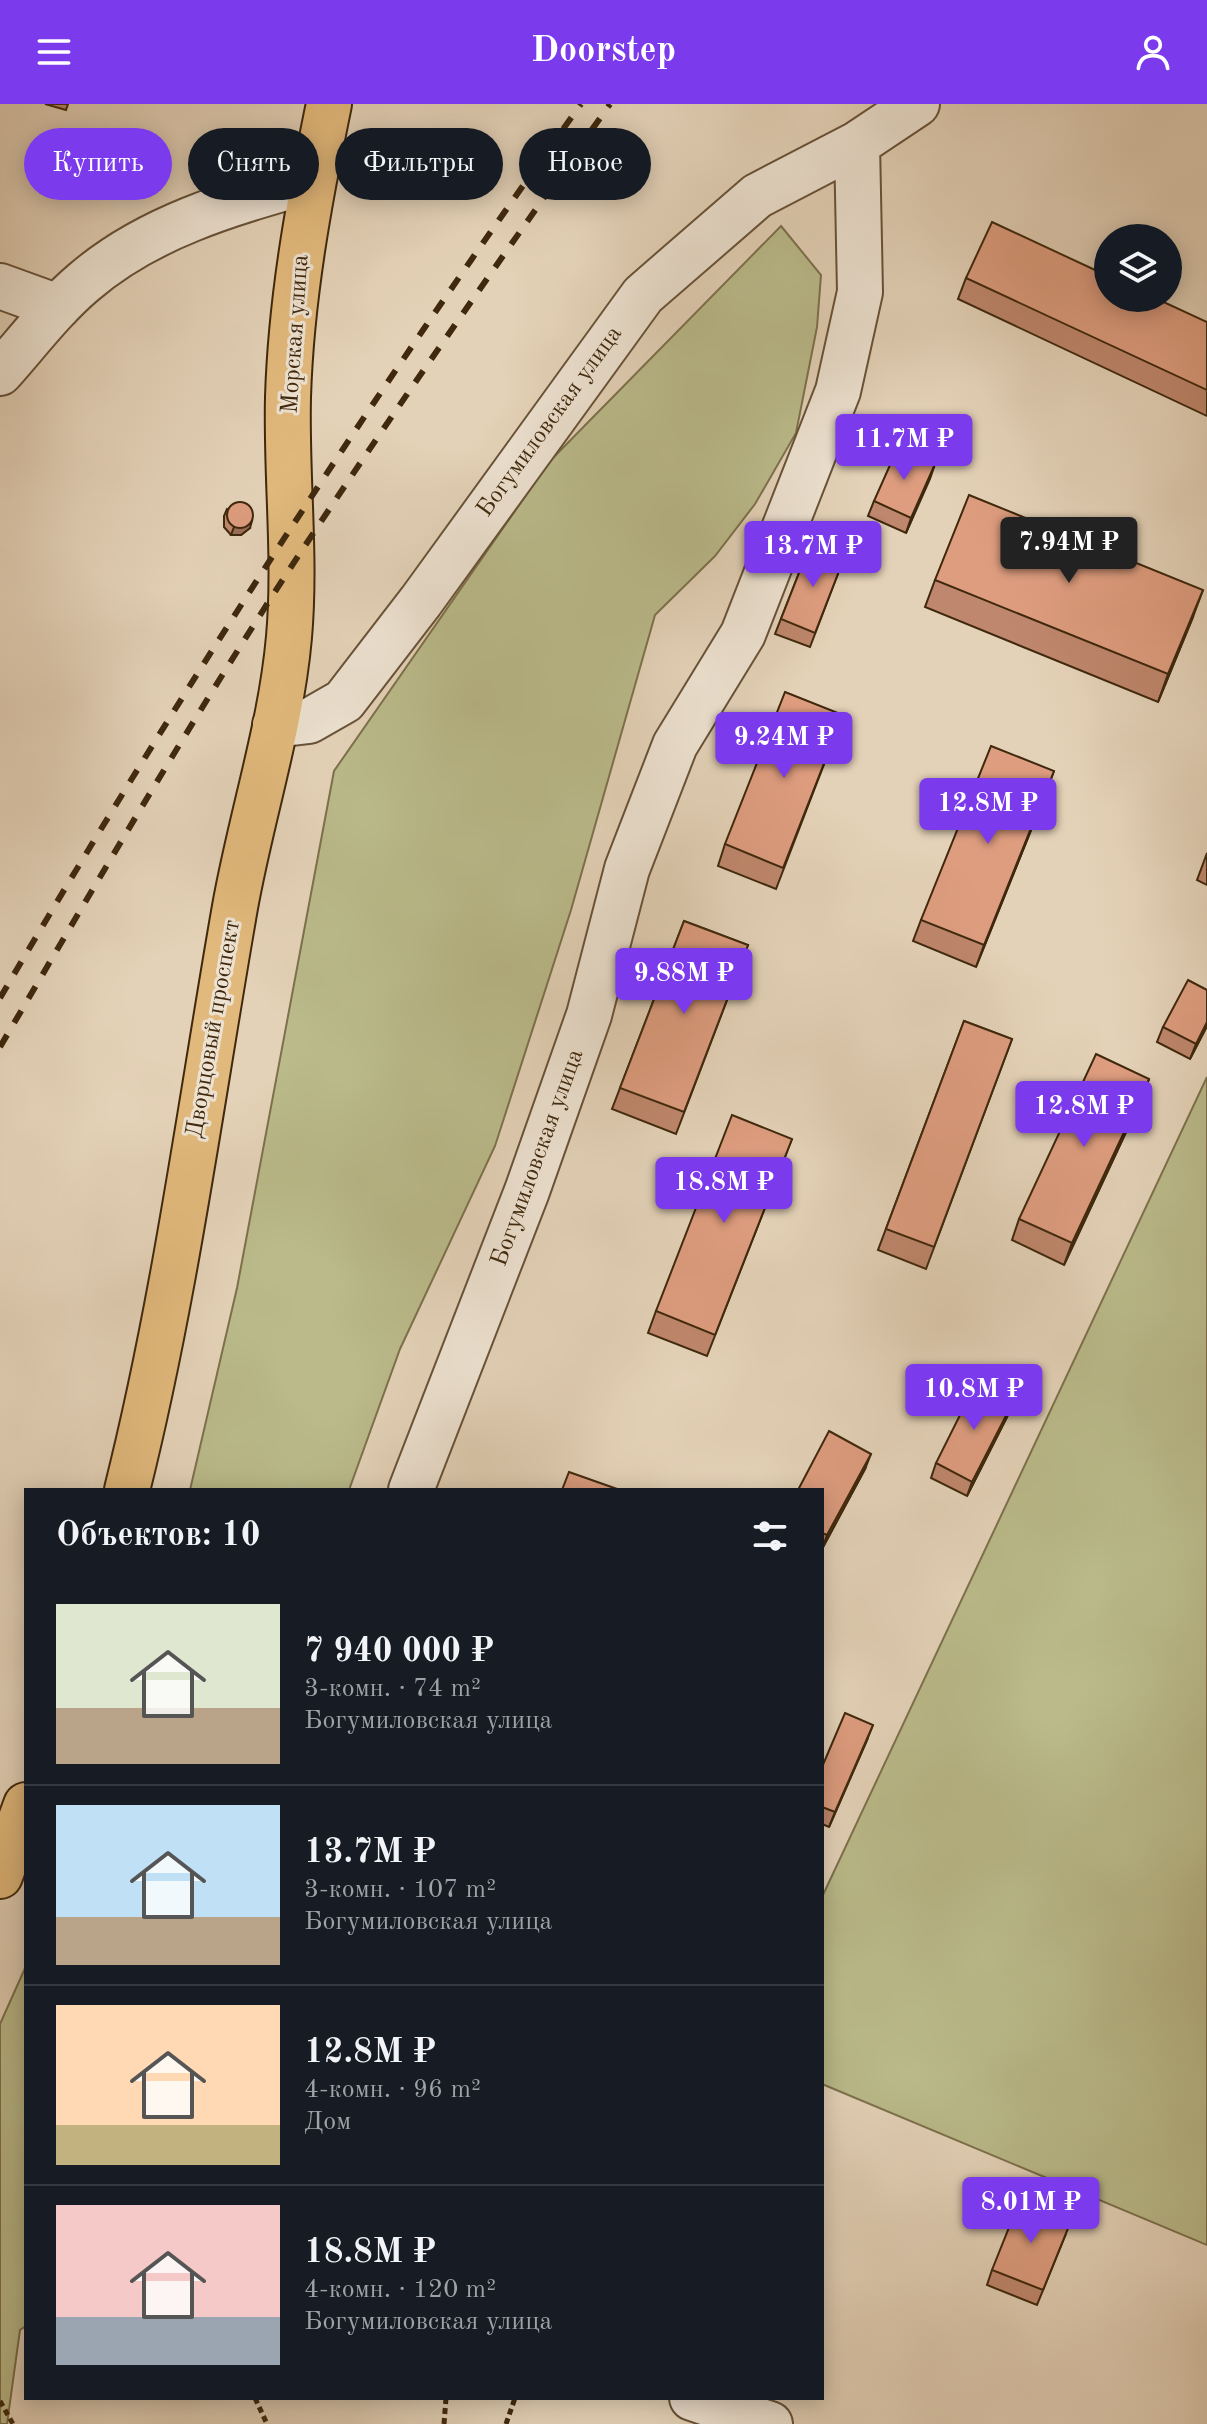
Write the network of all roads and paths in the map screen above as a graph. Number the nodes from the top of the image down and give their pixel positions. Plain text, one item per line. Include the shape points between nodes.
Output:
1 (329, 104) edge
2 (917, 104) edge
3 (857, 144) junction
4 (319, 152) edge
5 (243, 200) edge
6 (310, 200) edge
7 (0, 286) edge
8 (58, 307) junction
9 (0, 373) edge
10 (291, 567) joint
11 (275, 725) junction
12 (128, 1488) edge
13 (412, 1488) edge
14 (24, 1810) edge
15 (0, 1876) edge
16 (256, 2400) edge
17 (446, 2400) edge
18 (514, 2400) edge
19 (698, 2400) edge
20 (0, 2401) edge
21 (13, 2424) edge
22 (267, 2424) edge
23 (444, 2424) edge
24 (506, 2424) edge
25 (770, 2424) edge

1 - 4 main road, Морская улица
2 - 3 street, Богумиловская улица
3 - 11 street, Богумиловская улица via 757,196 643,295 344,701 309,721
3 - 13 street, Богумиловская улица via 860,292 838,391 743,634 675,745 627,869 589,1015 543,1147
5 - 8 street via 146,239 84,281
6 - 10 main road, Морская улица via 295,287 288,399
7 - 8 street
8 - 9 street
10 - 11 main road, Дворцовый проспект via 289,638
11 - 12 main road, Дворцовый проспект via 240,878 152,1392
14 - 15 main road
16 - 22 path
17 - 23 path
18 - 24 path
19 - 25 street
20 - 21 path

